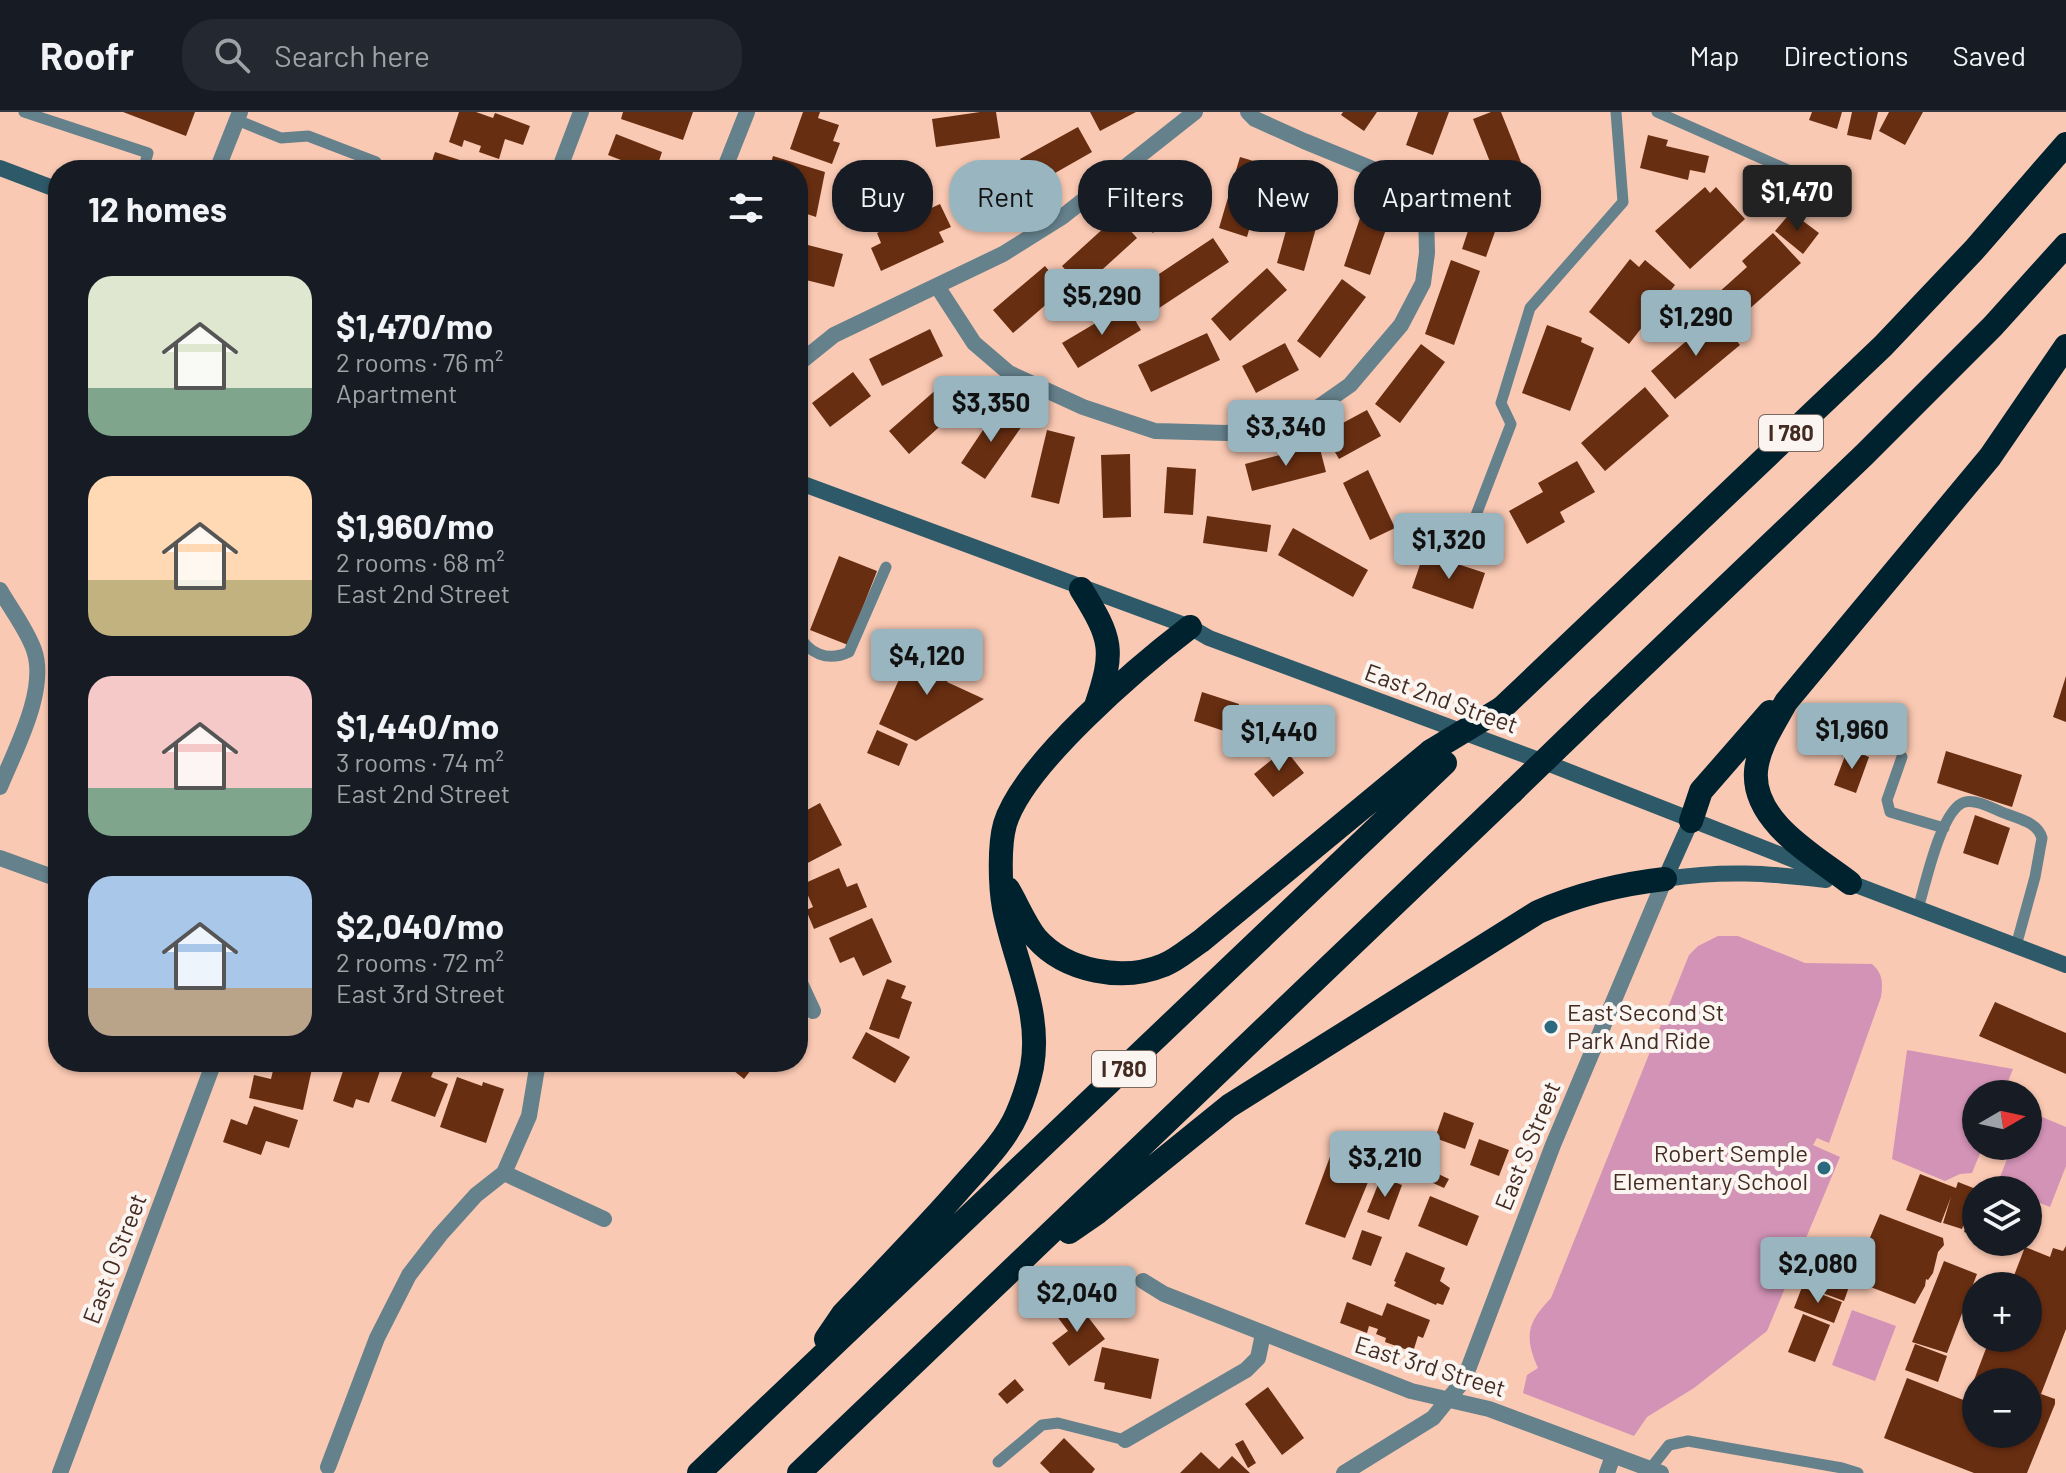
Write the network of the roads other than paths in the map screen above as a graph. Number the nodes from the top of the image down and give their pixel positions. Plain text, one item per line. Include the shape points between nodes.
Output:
1 (24, 112) edge
2 (581, 112) edge
3 (747, 112) edge
4 (1195, 112) edge
5 (1248, 112) edge
6 (1616, 112) edge
7 (1657, 112) edge
8 (238, 116) edge
9 (2066, 144) edge
10 (146, 160) edge
11 (221, 160) edge
12 (371, 160) edge
13 (563, 160) edge
14 (728, 160) edge
15 (0, 168) edge
16 (48, 186) edge
17 (1842, 194) dead end
18 (2066, 245) edge
19 (937, 286) junction
20 (2066, 346) edge
21 (808, 356) edge
22 (808, 486) edge
23 (1463, 549) dead end
24 (886, 567) dead end
25 (1081, 589) junction
26 (0, 590) edge
27 (1190, 627) junction
28 (808, 647) edge
29 (1786, 702) junction
30 (1094, 712) junction
31 (1438, 757) junction
32 (1902, 757) dead end
33 (0, 787) edge
34 (1691, 821) junction
35 (1944, 828) junction
36 (0, 858) edge
37 (48, 875) edge
38 (1665, 879) junction
39 (1003, 883) junction
40 (1850, 883) junction
41 (1918, 909) junction
42 (2016, 946) junction
43 (2065, 961) edge
44 (808, 1000) edge
45 (813, 1011) dead end
46 (210, 1072) edge
47 (536, 1072) edge
48 (504, 1173) junction
49 (604, 1219) dead end
50 (1007, 1274) junction
51 (1143, 1281) dead end
52 (1263, 1334) junction
53 (803, 1375) junction
54 (1448, 1401) junction
55 (1125, 1440) joint
56 (730, 1443) junction
57 (1613, 1456) junction
58 (998, 1462) dead end
59 (328, 1467) dead end
60 (805, 1469) edge
61 (1655, 1471) edge
62 (60, 1473) edge
63 (683, 1473) edge
64 (699, 1473) edge
65 (1344, 1473) edge
66 (1607, 1473) edge
67 (1858, 1473) edge

1 - 10 lane via 148,153
2 - 13 street
3 - 14 street
4 - 19 street via 1062,217
5 - 19 street via 1387,175 1426,209 1423,283 1401,325 1350,385 1310,413 1227,433 1155,431 1083,407 1009,373 974,343
6 - 23 lane via 1623,202 1530,308 1501,403 1511,424
7 - 17 lane
8 - 11 street
8 - 12 lane via 281,138 308,136
9 - 31 highway, I 780, bridge via 1883,346 1502,708
15 - 16 main road
18 - 50 highway, I 780, bridge via 1875,444
19 - 21 street via 834,335
20 - 29 highway via 1990,457
22 - 25 main road, East 2nd Street
24 - 28 lane via 849,652 839,657
25 - 27 main road, East 2nd Street
25 - 30 highway via 1109,649
26 - 33 street via 33,649 38,670 30,713
27 - 30 highway
27 - 34 main road, East 2nd Street
29 - 34 highway via 1766,715 1701,791
29 - 40 highway via 1763,746 1756,772 1759,797 1788,834
30 - 39 highway via 1053,750 1020,792 1002,842
31 - 39 highway via 1201,941 1165,964 1134,974 1098,972 1065,959 1036,938
31 - 53 highway, I 780
32 - 35 lane via 1887,800 1890,812
34 - 38 main road, East S Street
34 - 40 main road, East 2nd Street
35 - 41 lane
35 - 42 lane via 1953,809 1971,802 2018,818 2040,832 2041,855
36 - 37 street
38 - 40 main road via 1753,872
38 - 50 highway via 1589,892 1538,912 1229,1106 1098,1212
38 - 54 street, East S Street via 1553,1145 1464,1380
39 - 53 highway via 1033,1023 1032,1067 1017,1115 989,1156 843,1314
40 - 41 main road, East 2nd Street
41 - 42 main road, East 2nd Street
42 - 43 main road, East 2nd Street
44 - 45 street
46 - 62 street, East O Street
47 - 48 street via 529,1116
48 - 49 street
48 - 59 street via 476,1195 409,1275 377,1338
50 - 60 highway, I 780
51 - 52 street, East 3rd Street
52 - 54 street, East 3rd Street
52 - 55 street via 1258,1358 1246,1370
53 - 56 highway, I 780
54 - 57 street, East 3rd Street via 1489,1409
54 - 65 street, East S Street via 1433,1418
55 - 58 lane via 1049,1423
56 - 63 highway
56 - 64 highway, I 780
57 - 61 street, East 3rd Street
57 - 66 street
61 - 67 lane via 1669,1445 1688,1441

